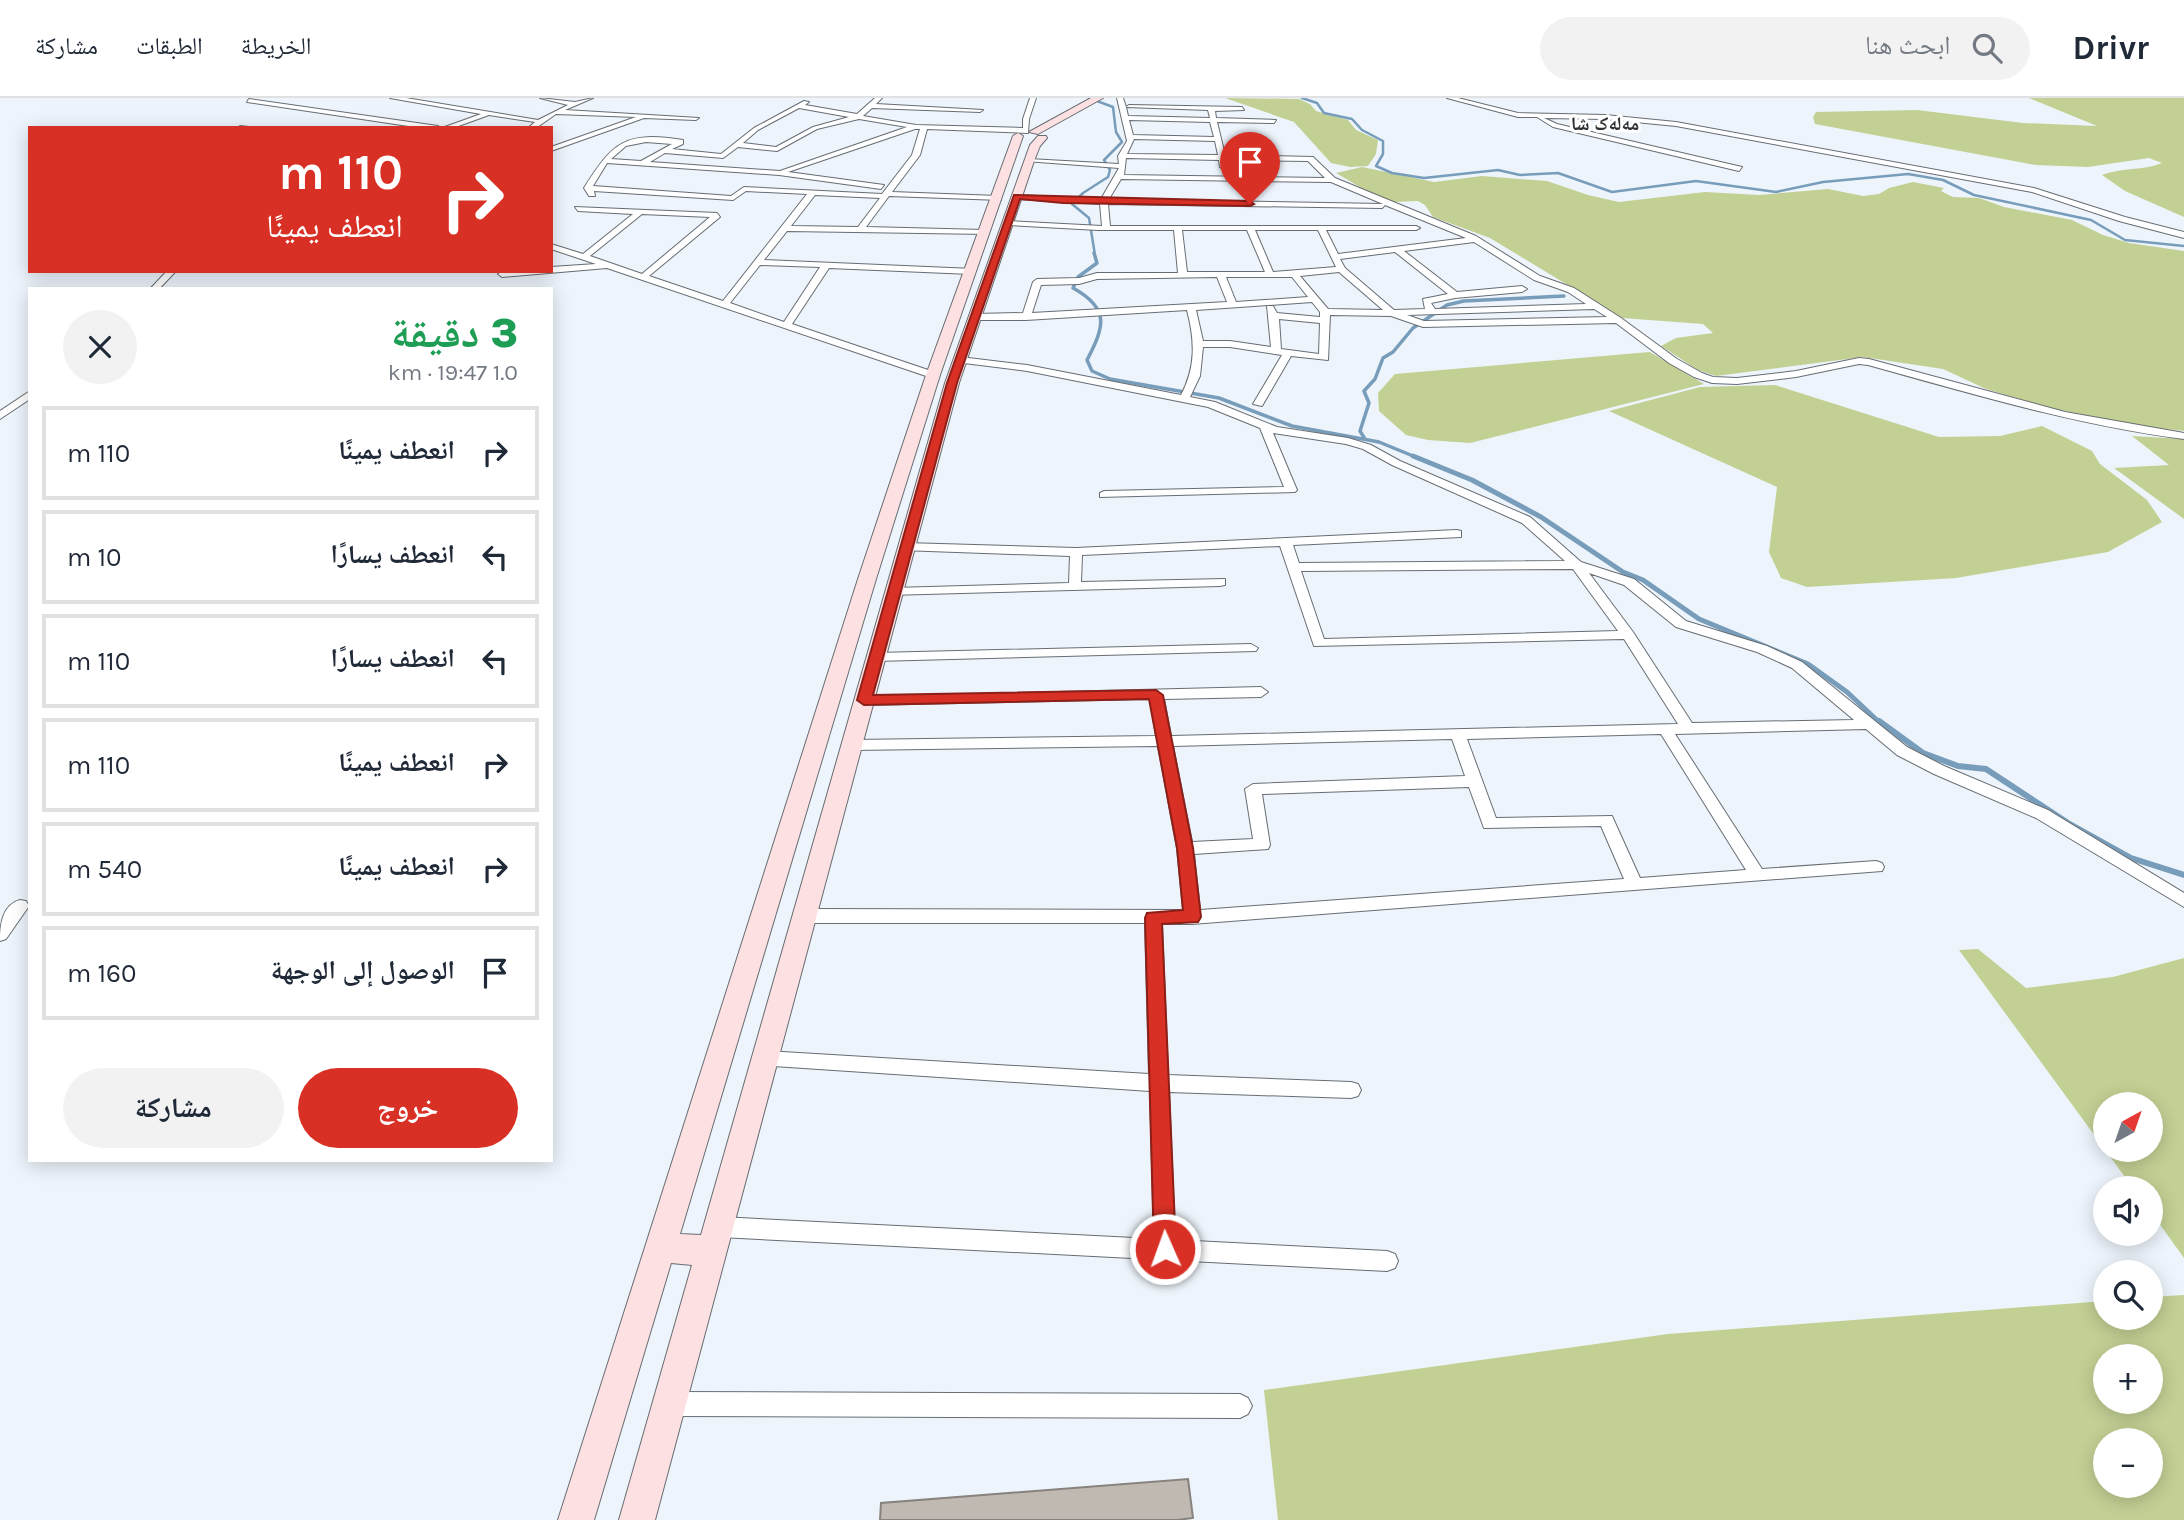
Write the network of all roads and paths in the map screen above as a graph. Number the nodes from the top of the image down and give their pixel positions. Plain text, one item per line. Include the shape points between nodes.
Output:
1 (393, 98) edge
2 (543, 98) edge
3 (590, 98) edge
4 (805, 98) edge
5 (812, 98) edge
6 (879, 98) edge
7 (1034, 98) edge
8 (1198, 98) edge
9 (1214, 98) edge
10 (1450, 98) edge
11 (1096, 99) edge
12 (249, 101) dead end
13 (962, 101) dead end
14 (443, 102) edge
15 (1121, 102) edge
16 (576, 104) junction
17 (797, 106) junction
18 (871, 106) junction
19 (1202, 109) junction
20 (1211, 109) junction
21 (1242, 109) junction
22 (980, 110) dead end
23 (555, 112) junction
24 (422, 113) dead end
25 (490, 113) junction
26 (1531, 115) junction
27 (412, 116) dead end
28 (646, 116) junction
29 (858, 117) junction
30 (696, 118) dead end
31 (1125, 118) junction
32 (536, 120) junction
33 (1215, 121) junction
34 (399, 122) junction
35 (390, 126) edge
36 (425, 126) edge
37 (452, 126) edge
38 (520, 126) edge
39 (534, 126) edge
40 (920, 127) junction
41 (1034, 133) junction
42 (1130, 137) junction
43 (1219, 139) junction
44 (737, 145) junction
45 (553, 148) edge
46 (664, 151) junction
47 (1122, 156) junction
48 (1223, 158) junction
49 (604, 161) junction
50 (1029, 161) junction
51 (643, 163) junction
52 (1100, 166) joint
53 (1124, 166) junction
54 (1739, 169) dead end
55 (779, 173) junction
56 (1119, 177) junction
57 (1224, 179) junction
58 (1332, 180) junction
59 (591, 192) junction
60 (812, 193) junction
61 (887, 193) junction
62 (676, 194) junction
63 (1007, 197) junction
64 (1104, 201) junction
65 (1225, 203) junction
66 (1391, 206) junction
67 (640, 212) junction
68 (655, 212) junction
69 (1008, 223) junction
70 (785, 228) junction
71 (1102, 228) junction
72 (1178, 228) junction
73 (1226, 228) junction
74 (1250, 228) junction
75 (1321, 228) junction
76 (1390, 228) junction
77 (1416, 228) dead end
78 (860, 230) junction
79 (985, 232) junction
80 (2184, 235) edge
81 (1475, 239) junction
82 (553, 247) edge
83 (1398, 249) junction
84 (584, 257) junction
85 (1333, 257) junction
86 (757, 262) junction
87 (826, 265) junction
88 (610, 266) junction
89 (1341, 269) junction
90 (553, 270) edge
91 (171, 273) edge
92 (516, 273) edge
93 (502, 274) dead end
94 (1183, 274) junction
95 (1220, 274) junction
96 (1270, 274) junction
97 (1294, 274) junction
98 (643, 277) junction
99 (156, 287) edge
100 (1522, 289) dead end
101 (1455, 295) junction
102 (972, 296) junction
103 (1314, 299) junction
104 (1267, 302) junction
105 (724, 304) junction
106 (1233, 305) junction
107 (1596, 306) junction
108 (1191, 307) junction
109 (1430, 311) junction
110 (1392, 313) junction
111 (1273, 316) junction
112 (1325, 316) junction
113 (1027, 317) junction
114 (1618, 320) junction
115 (787, 325) junction
116 (1201, 344) junction
117 (1276, 350) junction
118 (1289, 352) junction
119 (960, 360) junction
120 (933, 375) junction
121 (28, 395) edge
122 (1186, 396) junction
123 (1258, 404) dead end
124 (0, 416) edge
125 (1265, 427) junction
126 (2184, 436) edge
127 (1104, 495) dead end
128 (1457, 534) dead end
129 (1285, 541) junction
130 (905, 551) junction
131 (1076, 552) junction
132 (877, 553) junction
133 (1577, 565) junction
134 (1294, 568) junction
135 (867, 579) junction
136 (1220, 582) dead end
137 (1075, 585) junction
138 (895, 586) junction
139 (1628, 635) junction
140 (1251, 648) dead end
141 (876, 657) junction
142 (1261, 692) dead end
143 (1156, 695) junction
144 (864, 700) junction
145 (1870, 724) junction
146 (1688, 728) junction
147 (1665, 729) junction
148 (1458, 734) junction
149 (1164, 741) junction
150 (853, 745) junction
151 (1475, 781) junction
152 (1185, 848) junction
153 (1876, 867) dead end
154 (1757, 875) junction
155 (1634, 884) junction
156 (2184, 901) edge
157 (20, 906) dead end
158 (806, 916) junction
159 (1192, 917) junction
160 (1153, 918) junction
161 (0, 934) edge
162 (766, 1059) junction
163 (1159, 1083) junction
164 (1352, 1090) dead end
165 (716, 1239) junction
166 (661, 1248) junction
167 (1165, 1249) junction
168 (1387, 1261) dead end
169 (670, 1404) junction
170 (1240, 1406) dead end
171 (576, 1520) edge
172 (637, 1520) edge

1 - 14 street
2 - 16 street
3 - 16 street
4 - 5 street
5 - 17 street
6 - 13 street
6 - 18 street
7 - 41 street via 1026,119
8 - 19 street
9 - 21 street
10 - 26 street
11 - 41 main road
12 - 34 street
14 - 24 street
14 - 25 street
15 - 19 street
15 - 31 street
16 - 23 street
17 - 29 street
17 - 44 street
18 - 22 street
18 - 29 street
19 - 20 street
20 - 21 street
20 - 33 street
21 - 33 street via 1275,121
23 - 28 street
23 - 32 street
23 - 39 street
25 - 32 street
25 - 37 street
26 - 54 street via 1555,126
26 - 80 street via 1676,124 2034,190
27 - 34 street
28 - 30 street
28 - 45 street
29 - 40 street
29 - 44 street via 816,128 777,149
31 - 33 street
31 - 42 street
32 - 38 street
33 - 43 street
34 - 35 street
34 - 36 street
40 - 41 street
40 - 55 street
40 - 61 street via 916,155
41 - 50 main road
41 - 63 main road
42 - 43 street
42 - 47 street
43 - 48 street
44 - 46 street via 723,156
46 - 49 street via 680,142 641,138 617,146
46 - 51 street
47 - 48 street
47 - 53 street
48 - 57 street
48 - 58 street via 1310,159
49 - 51 street
49 - 59 street
50 - 52 street
50 - 63 main road
51 - 55 street
52 - 53 street
53 - 56 street
55 - 61 street
56 - 57 street
56 - 64 street
57 - 58 street
57 - 65 street
58 - 66 street
59 - 62 street
59 - 67 street via 578,209
60 - 61 street
60 - 62 street via 744,189 733,198
60 - 70 street
61 - 63 street
61 - 78 street
62 - 68 street
63 - 64 street
63 - 69 main road
63 - 79 main road
64 - 65 street
64 - 71 street
65 - 66 street
65 - 73 street
66 - 81 street
67 - 68 street
67 - 84 street
68 - 98 street via 717,215
69 - 71 street
69 - 102 main road
70 - 78 street
70 - 86 street
71 - 72 street
72 - 73 street
72 - 94 street
73 - 74 street
74 - 75 street
74 - 96 street
75 - 76 street
75 - 85 street
76 - 77 street
76 - 83 street
78 - 79 street
79 - 102 main road
81 - 83 street
81 - 107 street via 1537,278 1570,289
82 - 84 street
83 - 85 street
83 - 101 street
84 - 88 street
85 - 89 street
86 - 87 street
86 - 105 street
87 - 102 street
87 - 115 street
88 - 90 street
88 - 98 street
89 - 97 street
89 - 110 street
91 - 99 street
92 - 93 street
94 - 95 street
94 - 113 street via 1037,282
95 - 96 street
95 - 106 street
96 - 97 street
97 - 103 street
98 - 105 street
100 - 101 street
101 - 109 street via 1426,301
102 - 113 street
102 - 119 main road
102 - 120 main road
103 - 104 street
103 - 112 street
104 - 106 street
104 - 111 street
105 - 115 street
106 - 108 street
107 - 109 street
107 - 114 street
108 - 113 street
108 - 116 street
109 - 110 street
110 - 112 street
110 - 114 street via 1423,324
111 - 112 street
111 - 117 street
112 - 118 street via 1324,358
114 - 126 street via 1673,361 1712,380 1737,381 1869,362 2015,405
115 - 120 street
116 - 117 street
116 - 122 street via 1196,374
117 - 118 street
118 - 123 street
119 - 122 street
119 - 130 main road
120 - 132 main road
121 - 124 street
122 - 125 street
125 - 127 street via 1291,490
125 - 133 street via 1367,447 1526,520
128 - 129 street
129 - 131 street
129 - 134 street
130 - 131 street
130 - 132 main road via 890,558
130 - 138 main road
131 - 137 street
132 - 135 main road
133 - 134 street
133 - 139 street
133 - 145 street via 1629,582 1681,624 1797,665
134 - 139 street via 1319,643
135 - 138 main road via 884,574
135 - 166 main road
136 - 137 street
137 - 138 street
138 - 141 main road
139 - 146 street
140 - 141 street
141 - 144 main road
142 - 143 street
143 - 144 street
143 - 149 street
144 - 150 main road
145 - 146 street
145 - 156 street via 1902,751 2042,814
146 - 147 street
147 - 148 street
147 - 154 street
148 - 149 street
148 - 151 street
149 - 150 street
149 - 152 street
150 - 158 main road
151 - 152 street via 1253,789 1262,845
151 - 155 street via 1490,824 1606,820
152 - 159 street
153 - 154 street
154 - 155 street
155 - 159 street
157 - 161 street
158 - 160 street
158 - 162 main road
159 - 160 street
160 - 163 street
162 - 163 street
162 - 165 main road
163 - 164 street
163 - 167 street
165 - 166 main road
165 - 167 street
165 - 169 main road
166 - 171 main road
167 - 168 street
169 - 170 street
169 - 172 main road

